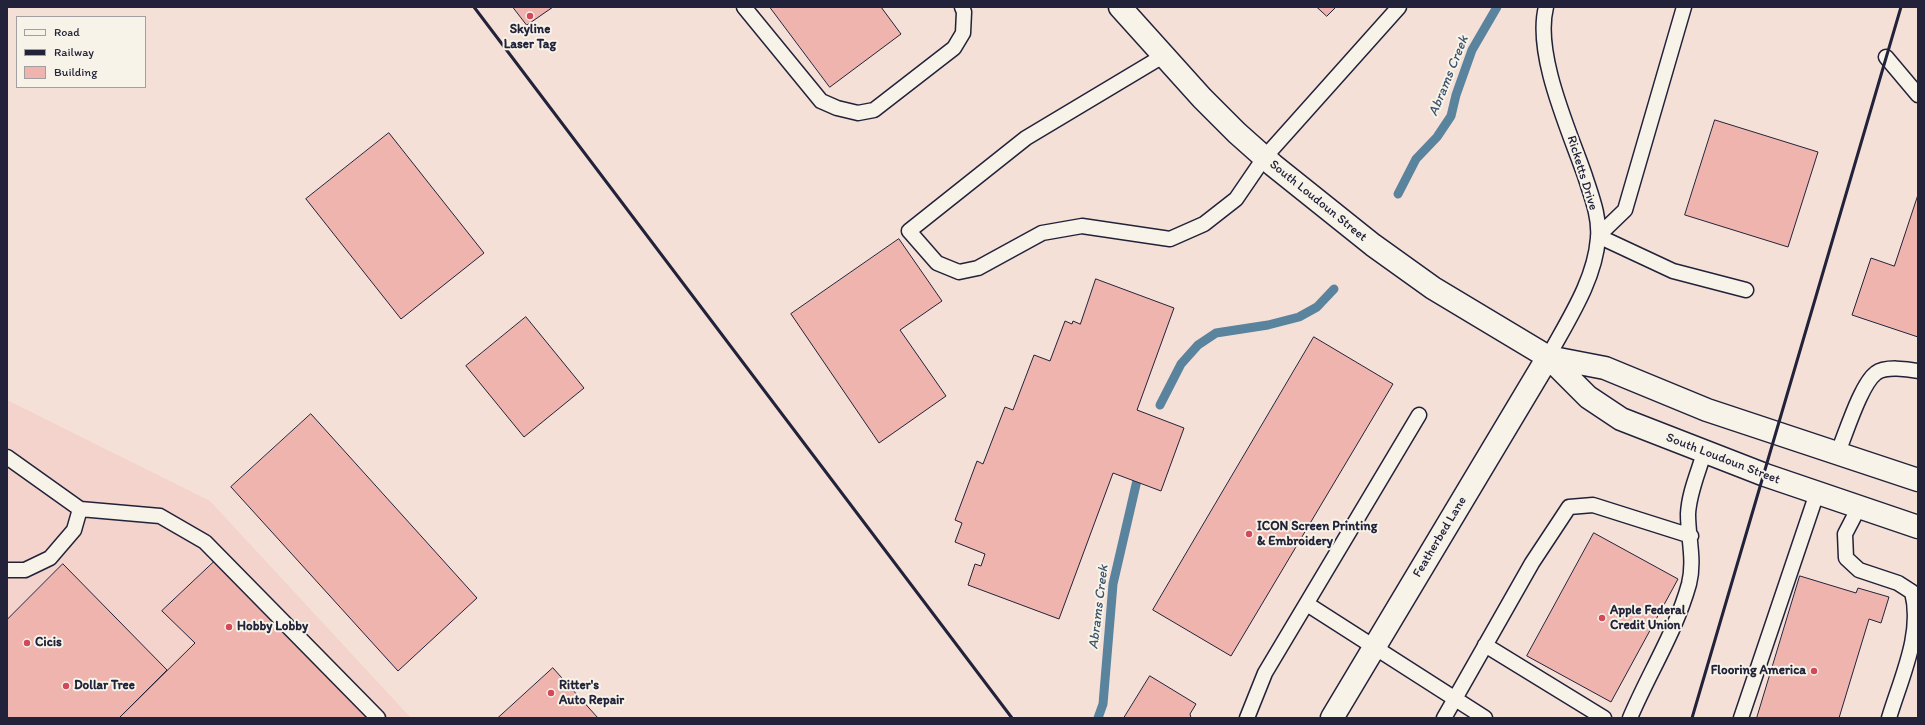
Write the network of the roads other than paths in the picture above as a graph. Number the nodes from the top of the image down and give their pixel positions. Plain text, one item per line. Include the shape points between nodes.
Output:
1 (744, 7) edge
2 (962, 7) edge
3 (1120, 7) edge
4 (1399, 7) edge
5 (1546, 7) edge
6 (1684, 7) edge
7 (1163, 56) junction
8 (1886, 57) dead end
9 (1918, 95) edge
10 (1264, 158) junction
11 (1598, 236) junction
12 (1746, 290) dead end
13 (1548, 357) junction
14 (1918, 371) edge
15 (1419, 415) dead end
16 (1838, 452) junction
17 (1704, 453) junction
18 (7, 458) edge
19 (1918, 480) edge
20 (1817, 493) junction
21 (1859, 507) junction
22 (80, 509) junction
23 (1918, 527) edge
24 (1691, 536) junction
25 (8, 570) edge
26 (1307, 604) junction
27 (1485, 646) junction
28 (1373, 648) junction
29 (1455, 698) junction
30 (378, 718) edge
31 (1247, 718) edge
32 (1332, 718) edge
33 (1444, 718) edge
34 (1485, 718) edge
35 (1604, 718) edge
36 (1630, 718) edge
37 (1741, 718) edge
38 (1889, 718) edge

1 - 2 lane via 821,101 858,113 874,110 954,48 963,34
3 - 7 main road, South Loudoun Street
4 - 10 lane
5 - 11 lane, Ricketts Drive via 1543,39 1549,71 1593,199
6 - 11 lane via 1625,210
7 - 10 main road, South Loudoun Street
7 - 10 lane via 1026,138 909,231 937,263 959,272 978,268 1042,233 1082,226 1170,238 1204,224 1236,199
8 - 9 lane
10 - 13 main road, South Loudoun Street via 1373,245 1433,288
11 - 12 lane via 1673,271
11 - 13 lane, Ricketts Drive via 1595,259 1575,308
13 - 16 main road, South Loudoun Street via 1605,368 1707,410
13 - 17 main road, South Loudoun Street via 1588,397 1622,419
13 - 28 main road, Featherbed Lane
14 - 16 lane via 1904,368 1877,372 1866,384
15 - 26 lane
16 - 19 main road, South Loudoun Street
17 - 20 main road, South Loudoun Street
17 - 24 lane via 1691,494 1688,515
18 - 22 lane
20 - 21 main road, South Loudoun Street
20 - 37 lane
21 - 23 main road, South Loudoun Street
21 - 38 lane via 1845,534 1846,558 1859,570 1898,583 1912,592 1916,607 1916,630
22 - 25 lane via 74,530 50,558 25,570
22 - 30 lane via 160,516 205,542
24 - 27 lane via 1593,505 1569,507 1532,562
24 - 36 lane via 1689,583 1677,617
26 - 28 lane
26 - 31 lane via 1265,673
27 - 29 lane
27 - 35 lane
28 - 29 lane
28 - 32 main road, Featherbed Lane
29 - 33 lane
29 - 34 lane

